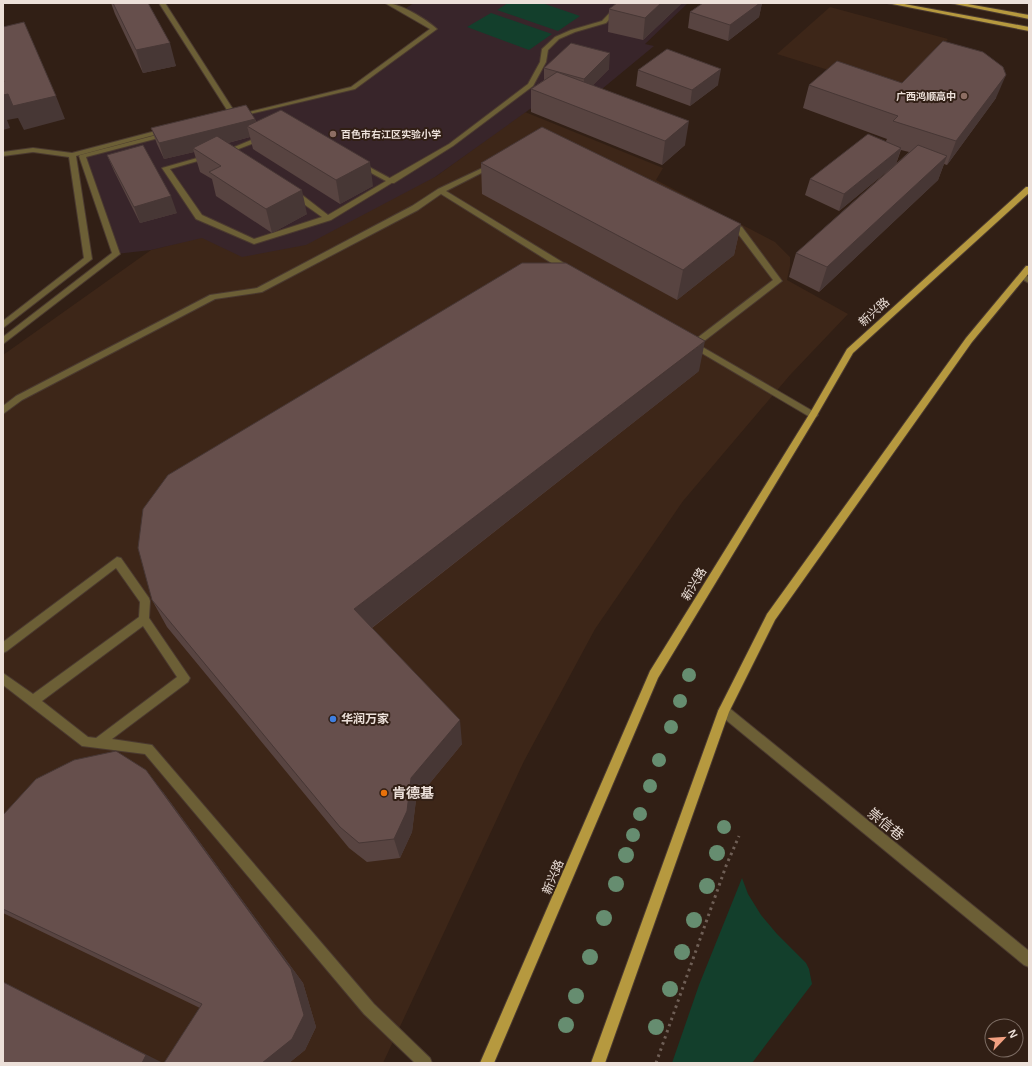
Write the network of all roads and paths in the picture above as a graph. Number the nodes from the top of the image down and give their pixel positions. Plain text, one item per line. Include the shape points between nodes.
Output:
1 (162, 3) edge
2 (388, 3) edge
3 (622, 3) edge
4 (890, 3) edge
5 (953, 3) edge
6 (1029, 17) edge
7 (1029, 29) edge
8 (3, 154) edge
9 (72, 155) junction
10 (503, 159) edge
11 (391, 181) junction
12 (1029, 189) edge
13 (290, 190) edge
14 (441, 191) junction
15 (328, 218) junction
16 (725, 222) edge
17 (577, 274) edge
18 (1027, 275) edge
19 (3, 325) edge
20 (3, 340) edge
21 (3, 411) edge
22 (813, 415) junction
23 (144, 619) junction
24 (3, 648) edge
25 (3, 678) edge
26 (33, 701) junction
27 (724, 711) junction
28 (98, 743) junction
29 (739, 836) dead end
30 (1029, 960) edge
31 (425, 1063) edge
32 (487, 1063) edge
33 (598, 1063) edge
34 (656, 1063) edge

1 - 2 street via 233,114 220,119 353,88 434,29
3 - 11 street via 604,22 573,30 557,38 546,49 543,62 531,86 451,145
4 - 7 main road
5 - 6 main road
8 - 9 street via 33,150
9 - 19 street via 88,259
9 - 20 street via 174,131 82,156 116,254
10 - 14 street
11 - 15 street
11 - 15 street via 290,126 238,151 166,168 199,217 254,242
12 - 22 main road, 新兴路 via 850,351
13 - 15 street
14 - 17 street
14 - 21 street via 415,208 259,290 213,297 19,398
16 - 22 street via 739,229 778,281 689,343
18 - 27 main road via 969,340 771,617
22 - 32 main road, 新兴路 via 654,675
23 - 24 street via 145,601 117,561
23 - 26 street
23 - 28 street via 184,678
25 - 26 street
26 - 28 street via 86,742
27 - 30 street, 崇信巷
27 - 33 main road
28 - 31 street via 148,749 369,1009
29 - 34 path

